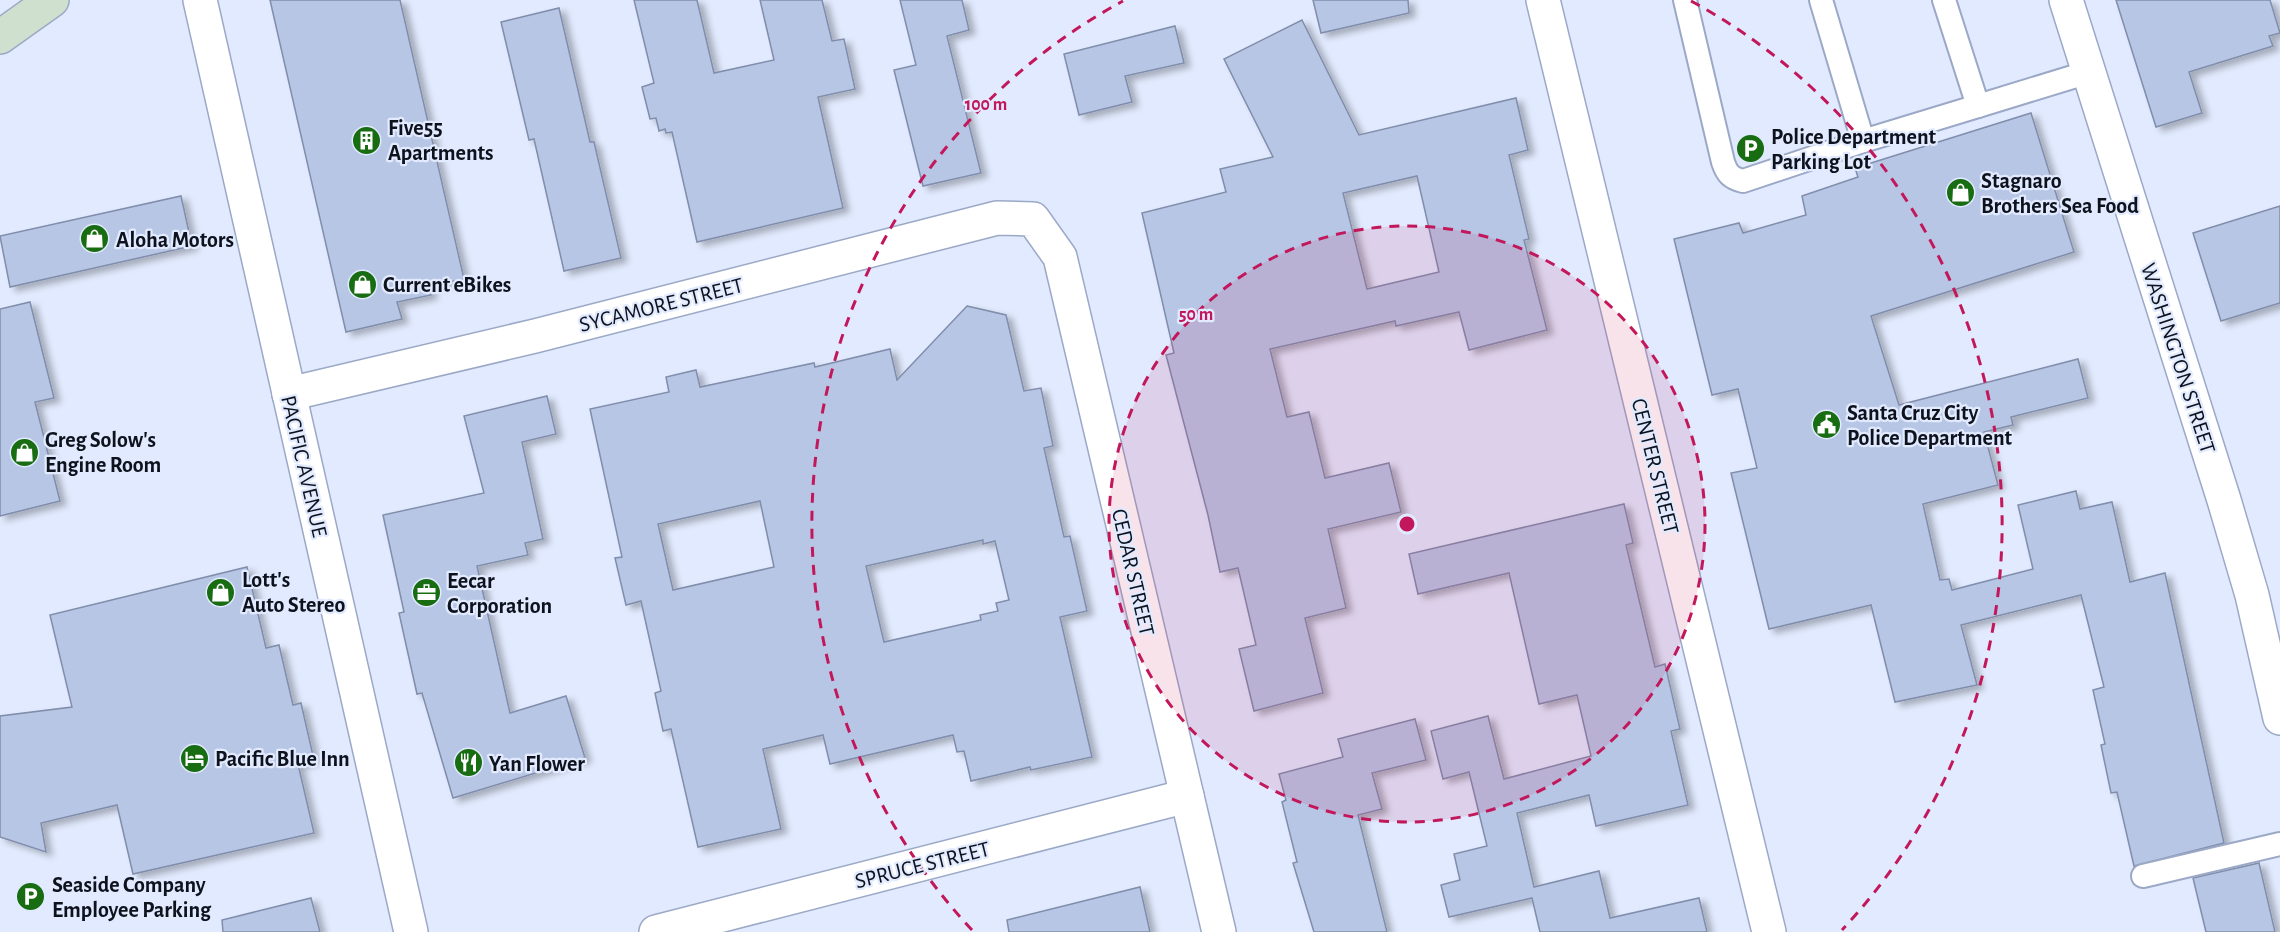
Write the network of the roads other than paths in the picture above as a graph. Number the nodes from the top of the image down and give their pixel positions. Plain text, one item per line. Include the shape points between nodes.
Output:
1 (24, 0) edge
2 (52, 0) edge
3 (200, 0) edge
4 (1544, 0) edge
5 (1685, 0) edge
6 (1821, 0) edge
7 (1944, 0) edge
8 (2066, 0) edge
9 (1, 35) edge
10 (2089, 72) junction
11 (1978, 106) junction
12 (1863, 141) junction
13 (1034, 219) joint
14 (289, 394) junction
15 (2280, 718) edge
16 (1187, 796) junction
17 (2280, 844) edge
18 (2143, 876) dead end
19 (411, 932) edge
20 (657, 932) edge
21 (1220, 932) edge
22 (1768, 932) edge

1 - 9 main road
2 - 9 main road
3 - 14 street, PACIFIC AVENUE
4 - 22 street, CENTER STREET
5 - 12 lane via 1723,162 1733,179 1743,181
6 - 12 lane
7 - 11 lane
8 - 10 street, WASHINGTON STREET
10 - 11 lane
10 - 15 street, WASHINGTON STREET via 2243,564
11 - 12 lane
13 - 14 street, SYCAMORE STREET via 997,218 535,336
13 - 16 street, CEDAR STREET via 1060,257
14 - 19 street, PACIFIC AVENUE
16 - 20 street, SPRUCE STREET
16 - 21 street, CEDAR STREET
17 - 18 lane

